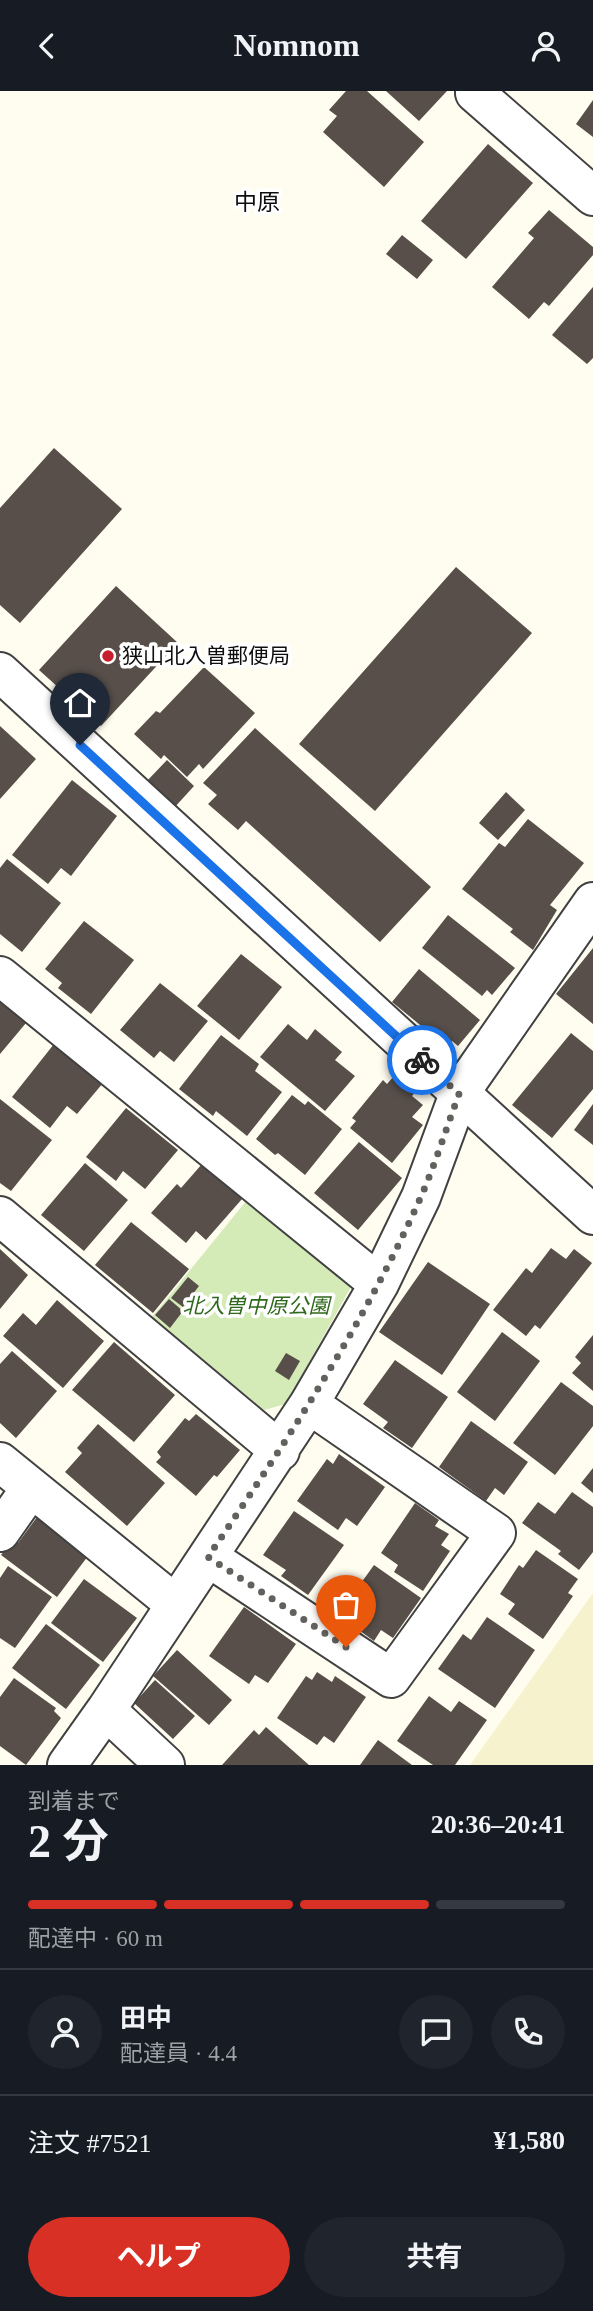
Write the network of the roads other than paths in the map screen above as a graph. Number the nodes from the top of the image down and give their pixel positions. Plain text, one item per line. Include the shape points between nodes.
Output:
1 (476, 91) edge
2 (593, 196) edge
3 (0, 672) edge
4 (591, 912) edge
5 (0, 976) edge
6 (459, 1094) junction
7 (593, 1215) edge
8 (0, 1216) edge
9 (379, 1284) junction
10 (309, 1404) junction
11 (280, 1451) junction
12 (0, 1462) edge
13 (31, 1488) junction
14 (0, 1532) edge
15 (208, 1557) junction
16 (176, 1604) junction
17 (106, 1710) junction
18 (67, 1765) edge
19 (165, 1765) edge

1 - 2 street
3 - 6 street
4 - 6 street
5 - 9 street
6 - 7 street
6 - 9 street via 421,1197
8 - 11 street
9 - 10 street
10 - 11 street
10 - 15 street via 496,1533 391,1678
11 - 15 street
12 - 13 street
13 - 14 street
13 - 16 street
15 - 16 street
16 - 17 street
17 - 18 street
17 - 19 street

